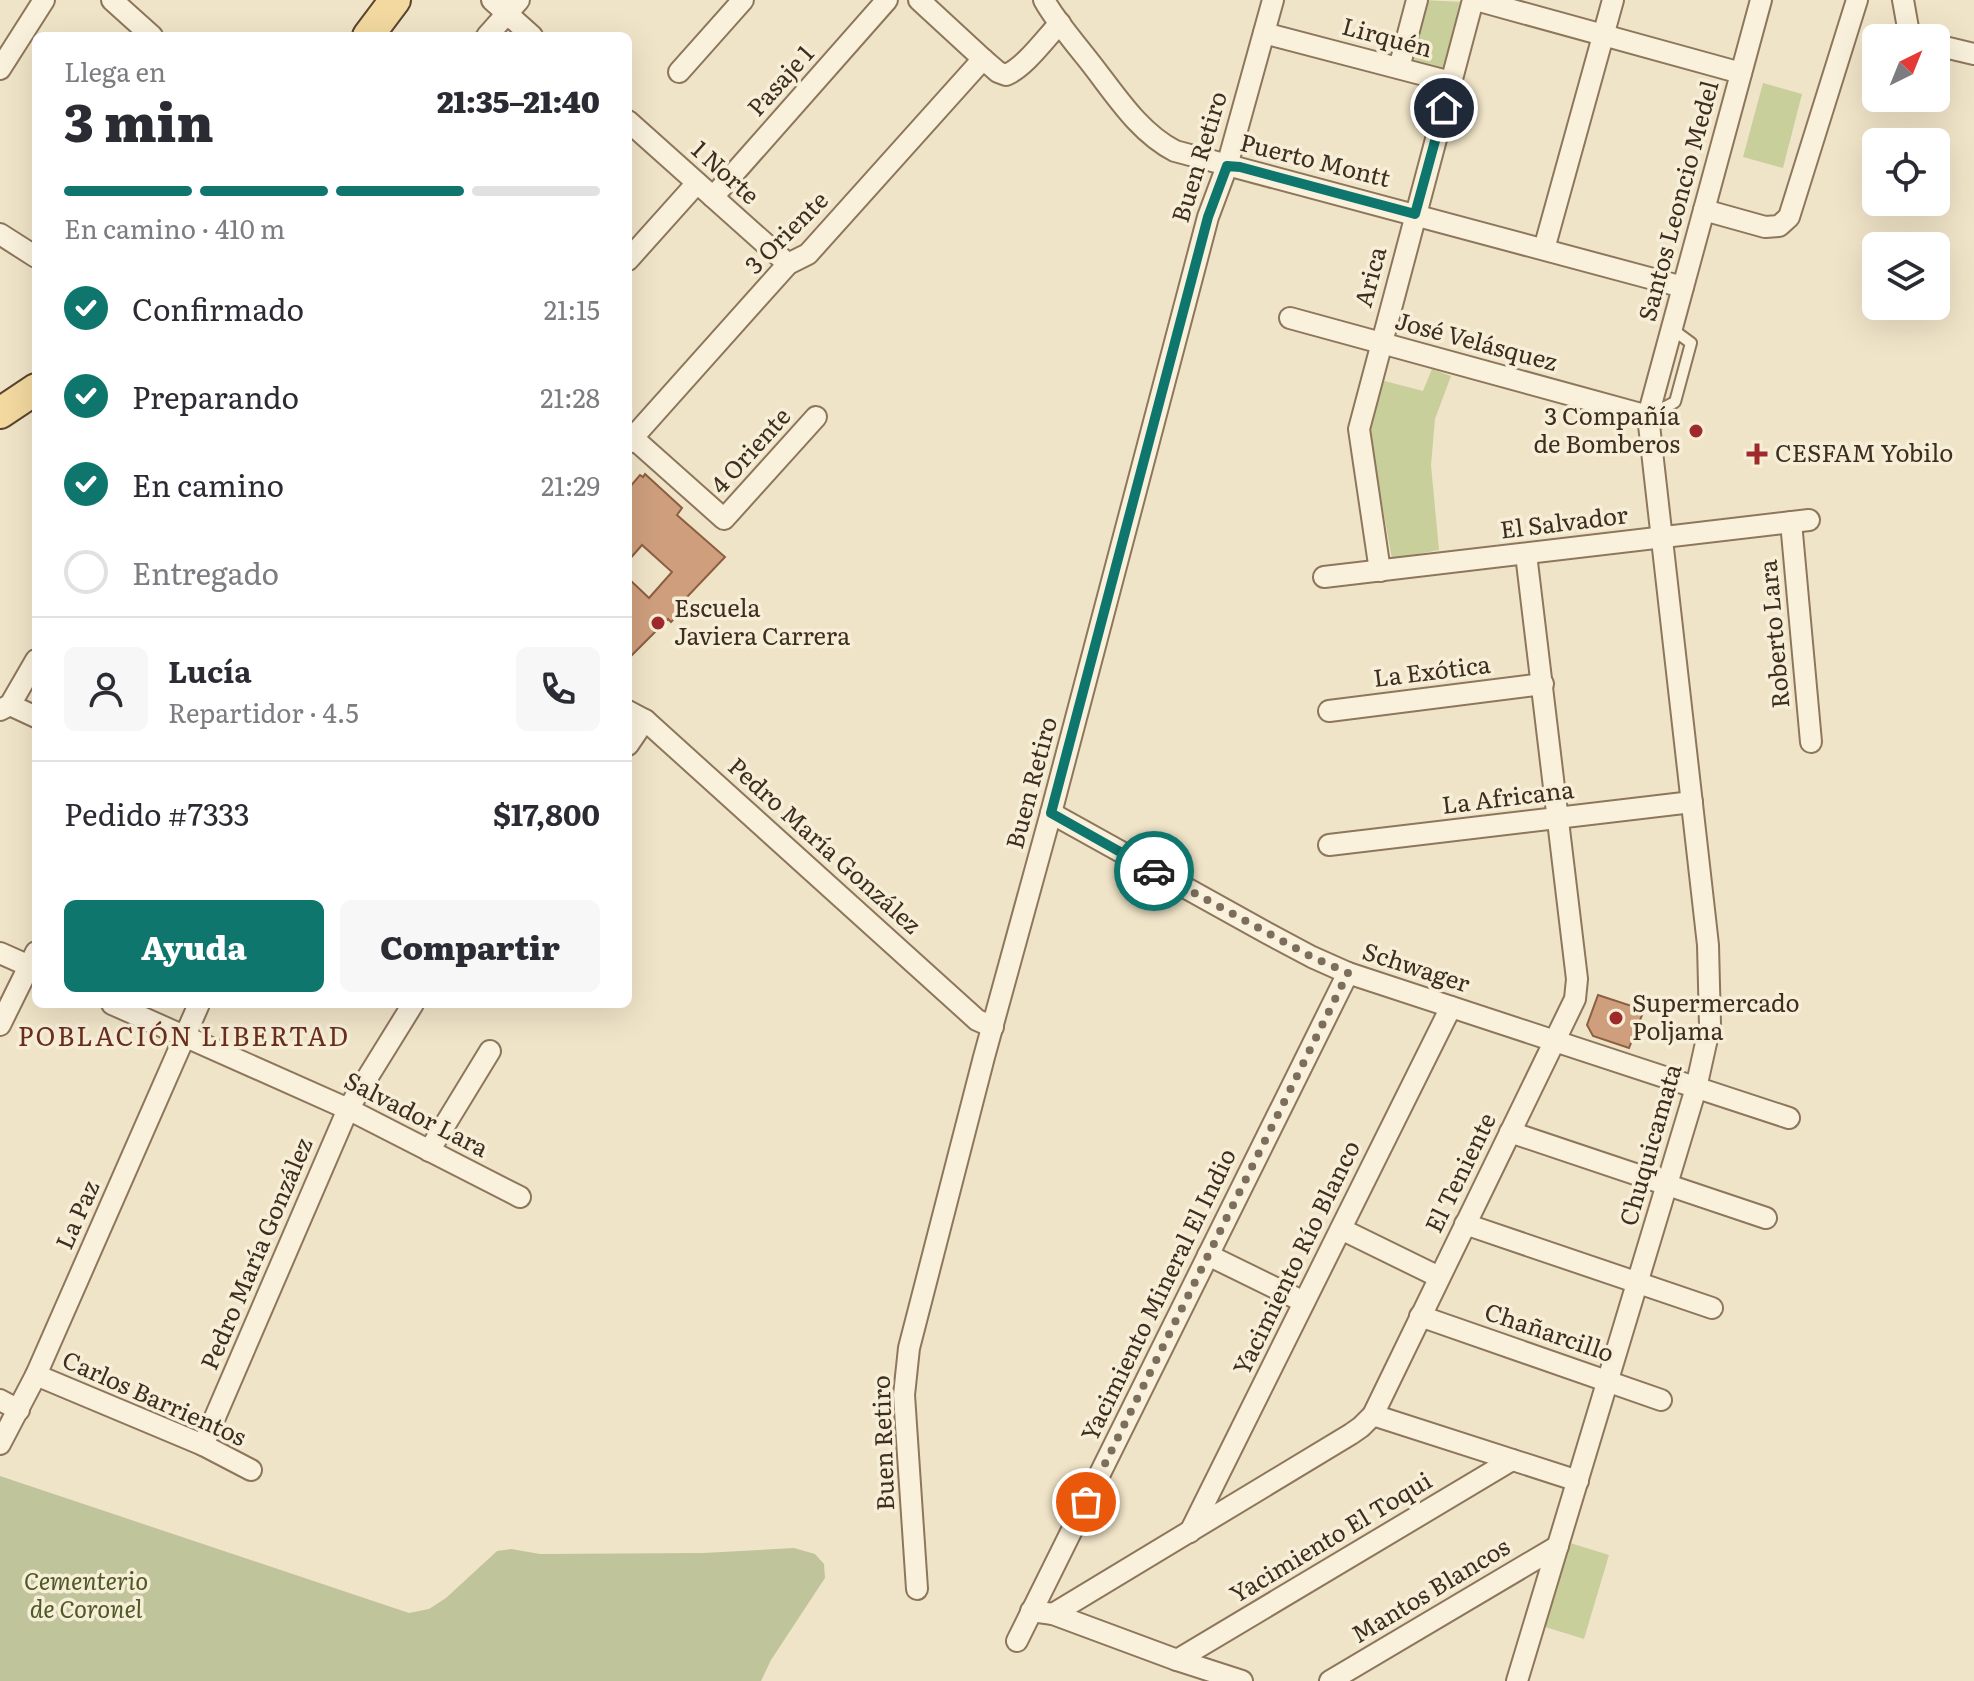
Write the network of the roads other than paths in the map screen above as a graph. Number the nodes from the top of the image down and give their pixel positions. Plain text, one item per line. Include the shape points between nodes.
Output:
1 (44, 0) edge
2 (112, 0) edge
3 (395, 0) edge
4 (743, 0) edge
5 (887, 0) edge
6 (919, 0) edge
7 (1044, 0) edge
8 (1273, 0) edge
9 (1417, 0) edge
10 (1474, 0) edge
11 (1613, 0) edge
12 (1761, 0) edge
13 (1857, 0) edge
14 (1903, 0) edge
15 (506, 5) edge
16 (1060, 23) junction
17 (1907, 24) edge
18 (148, 32) edge
19 (371, 32) edge
20 (489, 32) edge
21 (529, 32) edge
22 (1264, 33) junction
23 (1603, 35) junction
24 (1950, 48) edge
25 (1974, 54) edge
26 (983, 59) junction
27 (1399, 68) junction
28 (0, 69) edge
29 (679, 72) dead end
30 (1741, 73) junction
31 (1451, 82) junction
32 (632, 130) edge
33 (1227, 166) junction
34 (705, 190) junction
35 (1704, 210) junction
36 (1415, 214) junction
37 (0, 234) edge
38 (1544, 249) junction
39 (32, 254) edge
40 (632, 256) edge
41 (788, 264) junction
42 (1683, 287) junction
43 (1290, 318) dead end
44 (1381, 342) junction
45 (32, 392) edge
46 (0, 413) edge
47 (1648, 416) junction
48 (816, 417) dead end
49 (632, 439) edge
50 (632, 443) edge
51 (1800, 521) joint
52 (1662, 537) junction
53 (1526, 554) junction
54 (1380, 571) junction
55 (1324, 577) dead end
56 (32, 666) edge
57 (1543, 684) junction
58 (5, 708) edge
59 (1329, 711) dead end
60 (636, 715) edge
61 (32, 716) edge
62 (1811, 742) dead end
63 (1692, 802) junction
64 (1051, 813) junction
65 (1559, 818) junction
66 (1329, 845) dead end
67 (0, 953) edge
68 (32, 962) edge
69 (32, 964) edge
70 (1348, 973) junction
71 (1451, 1007) junction
72 (121, 1008) edge
73 (197, 1008) edge
74 (411, 1008) edge
75 (0, 1025) edge
76 (993, 1027) junction
77 (184, 1037) junction
78 (1554, 1041) junction
79 (490, 1051) dead end
80 (1696, 1088) junction
81 (348, 1109) junction
82 (1789, 1118) dead end
83 (1510, 1132) junction
84 (429, 1151) junction
85 (1667, 1185) junction
86 (520, 1197) dead end
87 (1766, 1218) dead end
88 (1465, 1224) junction
89 (1341, 1229) junction
90 (1208, 1255) junction
91 (1439, 1277) junction
92 (1638, 1283) junction
93 (1304, 1302) junction
94 (1712, 1308) dead end
95 (1420, 1316) junction
96 (36, 1375) junction
97 (1608, 1381) junction
98 (0, 1400) edge
99 (1661, 1400) dead end
100 (19, 1410) junction
101 (1373, 1415) junction
102 (0, 1444) edge
103 (203, 1445) junction
104 (1512, 1460) junction
105 (251, 1470) dead end
106 (1578, 1481) junction
107 (1190, 1532) junction
108 (1558, 1546) junction
109 (917, 1589) dead end
110 (1031, 1611) junction
111 (1053, 1614) junction
112 (1017, 1641) dead end
113 (1177, 1660) junction
114 (1242, 1681) edge
115 (1330, 1681) edge
116 (1517, 1681) edge

1 - 28 street
2 - 18 street
3 - 19 main road
4 - 29 street
5 - 34 street, Pasaje 1
6 - 26 street
7 - 16 street, Puerto Montt
8 - 22 street, Buen Retiro
9 - 27 street
10 - 23 street
10 - 31 street, Arica
11 - 23 street
12 - 30 street, Santos Leoncio Medel
13 - 35 street via 1789,217 1779,226 1765,227
14 - 17 street
15 - 20 street
15 - 21 street
16 - 26 street via 1013,72 998,72
16 - 33 street, Puerto Montt via 1146,130 1175,151
22 - 27 street, Lirquén
22 - 33 street, Buen Retiro
23 - 30 street
23 - 38 street
24 - 25 street
26 - 41 street, 3 Oriente via 808,254
27 - 31 street, Lirquén
30 - 35 street, Santos Leoncio Medel
31 - 36 street, Arica
32 - 34 street, 1 Norte
33 - 36 street, Puerto Montt
33 - 64 street, Buen Retiro via 1208,217
34 - 40 street, Pasaje 1
34 - 41 street, 1 Norte
35 - 42 street, Santos Leoncio Medel
36 - 38 street, Puerto Montt
36 - 44 street, Arica
37 - 39 street
38 - 42 street, Puerto Montt
41 - 49 street, 3 Oriente
42 - 47 street, Santos Leoncio Medel
43 - 44 street, José Velásquez
44 - 47 street, José Velásquez
44 - 54 street, Arica via 1359,429
45 - 46 main road
47 - 52 street, Chuquicamata
48 - 50 street, 4 Oriente via 724,519
51 - 52 street, El Salvador
51 - 62 street, Roberto Lara
52 - 53 street, El Salvador
52 - 63 street, Chuquicamata
53 - 54 street, El Salvador
53 - 57 street, El Teniente
54 - 55 street, El Salvador
56 - 58 street
57 - 59 street, La Exótica
57 - 65 street, El Teniente
58 - 61 street
60 - 76 street, Pedro María González via 977,1020
63 - 65 street, La Africana
63 - 80 street, Chuquicamata via 1710,1008
64 - 70 street, Schwager
64 - 76 street, Buen Retiro
65 - 66 street, La Africana
65 - 78 street, El Teniente via 1577,990
67 - 68 street
69 - 75 street
70 - 71 street, Schwager
70 - 90 street, Yacimiento Mineral El Indio
71 - 78 street, Schwager
71 - 89 street, Yacimiento Río Blanco
72 - 77 street, Salvador Lara
73 - 77 street, La Paz
74 - 81 street, Pedro María González
76 - 109 street, Buen Retiro via 907,1360 905,1418
77 - 81 street, Salvador Lara
77 - 96 street, La Paz
78 - 80 street, Schwager
78 - 83 street, El Teniente
79 - 84 street
80 - 82 street, Schwager
80 - 85 street, Chuquicamata
81 - 84 street, Salvador Lara
81 - 103 street, Pedro María González
83 - 85 street
83 - 88 street, El Teniente
84 - 86 street, Salvador Lara
85 - 87 street
85 - 92 street, Chuquicamata
88 - 91 street, El Teniente
88 - 92 street
89 - 91 street
89 - 93 street, Yacimiento Río Blanco
90 - 93 street
90 - 110 street, Yacimiento Mineral El Indio
91 - 95 street, El Teniente
92 - 94 street
92 - 97 street, Chuquicamata
93 - 107 street, Yacimiento Río Blanco
95 - 97 street, Chañarcillo
95 - 101 street, El Teniente
96 - 100 street, La Paz
96 - 103 street, Carlos Barrientos
97 - 99 street, Chañarcillo
97 - 106 street, Chuquicamata
98 - 100 street
100 - 102 street, La Paz
101 - 104 street
101 - 107 street, El Teniente via 1351,1434
103 - 105 street, Carlos Barrientos
104 - 106 street
104 - 113 street, Yacimiento El Toqui
106 - 108 street, Chuquicamata
107 - 111 street, El Teniente
108 - 115 street, Mantos Blancos
108 - 116 street, Chuquicamata
110 - 111 street
110 - 112 street, Yacimiento Mineral El Indio
111 - 113 street
113 - 114 street

